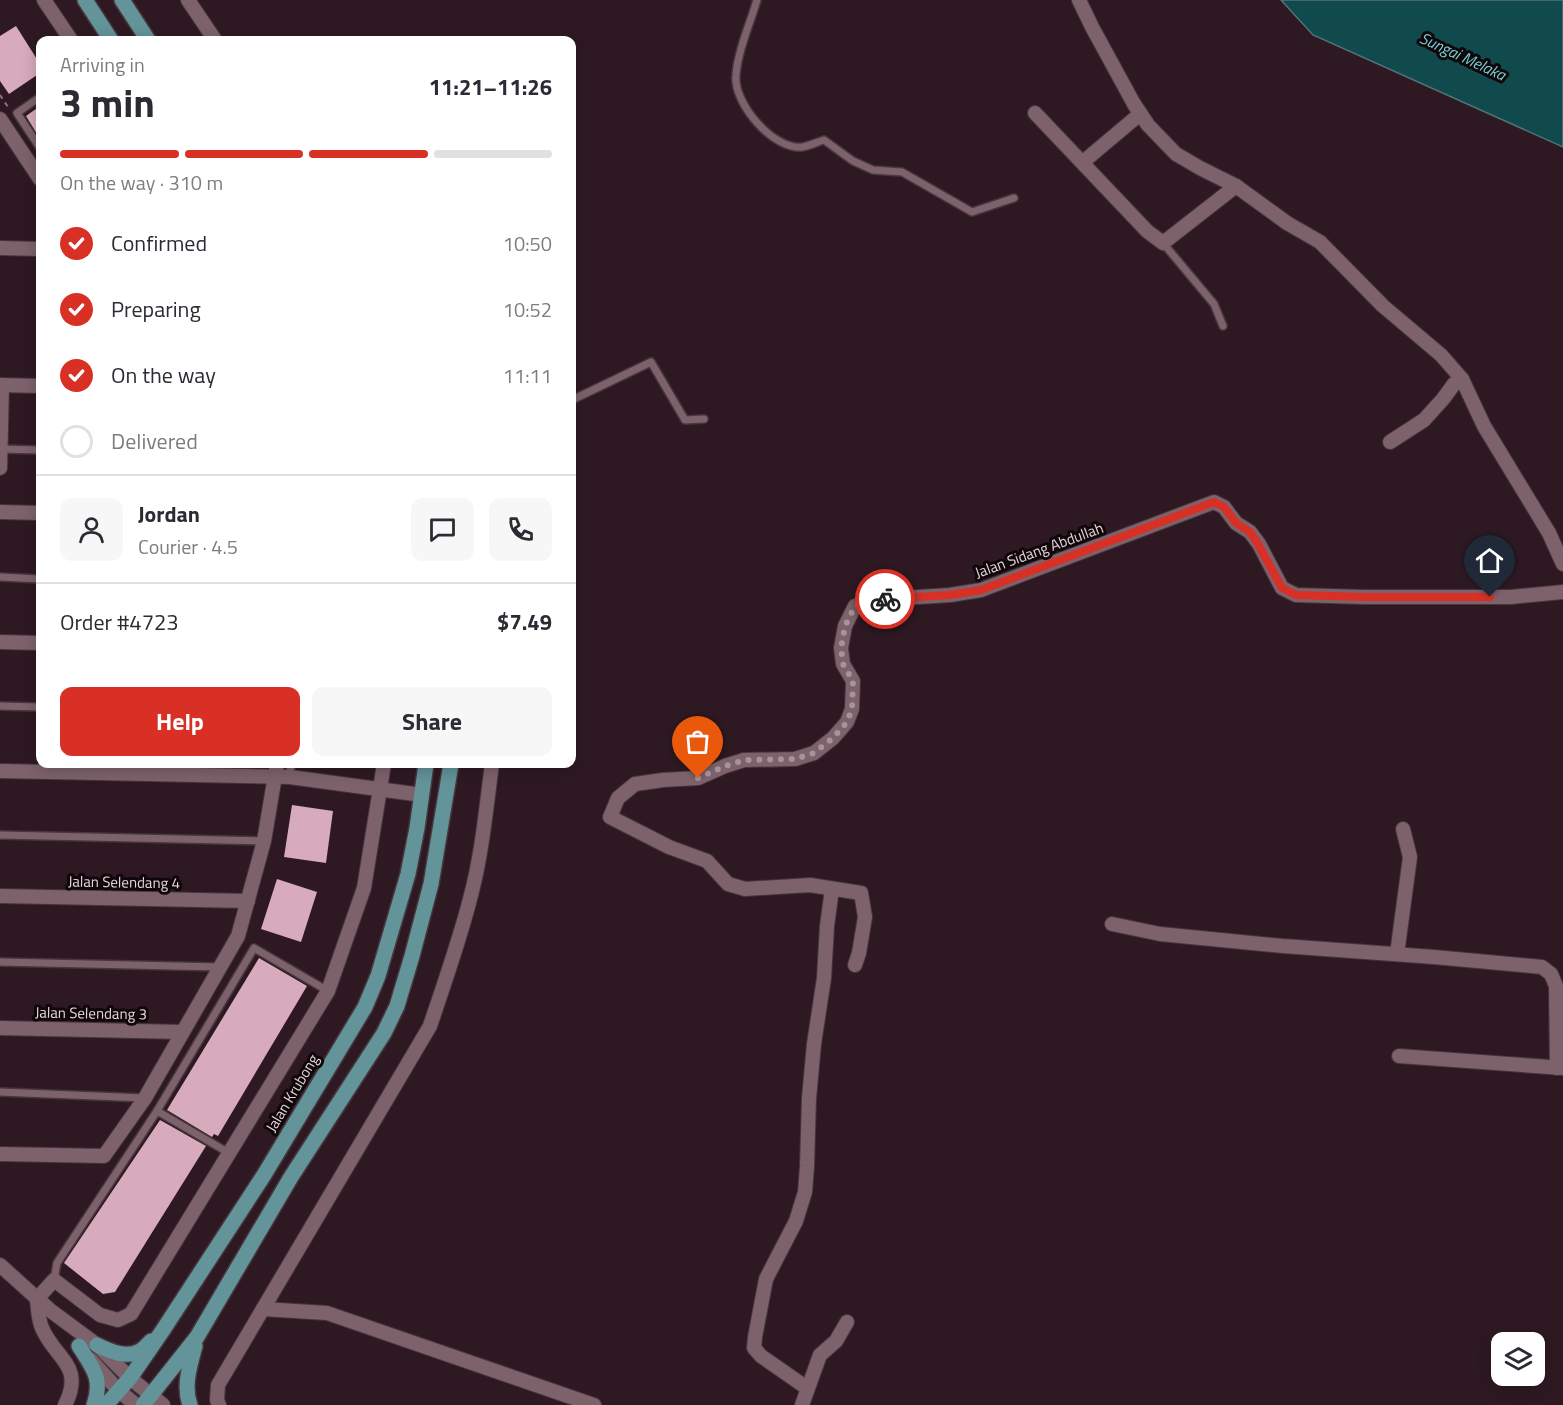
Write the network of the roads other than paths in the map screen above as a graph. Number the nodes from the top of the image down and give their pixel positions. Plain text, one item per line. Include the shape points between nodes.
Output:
1 (44, 0) edge
2 (85, 0) edge
3 (122, 0) edge
4 (188, 0) edge
5 (757, 0) edge
6 (1079, 0) edge
7 (68, 36) edge
8 (108, 36) edge
9 (145, 36) edge
10 (212, 36) edge
11 (36, 100) edge
12 (1035, 113) dead end
13 (1140, 114) junction
14 (0, 119) edge
15 (36, 142) edge
16 (1083, 162) junction
17 (36, 173) edge
18 (1236, 186) junction
19 (1014, 198) dead end
20 (1163, 243) junction
21 (0, 248) edge
22 (36, 249) edge
23 (1222, 326) dead end
24 (1462, 379) junction
25 (1, 386) edge
26 (36, 386) edge
27 (576, 398) edge
28 (704, 419) dead end
29 (1390, 442) dead end
30 (0, 449) edge
31 (36, 450) edge
32 (0, 468) edge
33 (0, 512) edge
34 (36, 513) edge
35 (1563, 564) edge
36 (0, 577) edge
37 (36, 579) edge
38 (1563, 592) edge
39 (0, 642) edge
40 (36, 643) edge
41 (0, 706) edge
42 (36, 707) edge
43 (383, 768) edge
44 (425, 768) edge
45 (450, 768) edge
46 (491, 768) edge
47 (144, 769) edge
48 (276, 770) edge
49 (291, 770) edge
50 (0, 771) edge
51 (380, 788) junction
52 (422, 795) junction
53 (1403, 829) dead end
54 (0, 835) edge
55 (264, 841) junction
56 (832, 889) junction
57 (0, 896) edge
58 (248, 902) junction
59 (1112, 924) dead end
60 (1397, 954) junction
61 (0, 962) edge
62 (855, 965) dead end
63 (221, 967) junction
64 (327, 991) junction
65 (0, 1028) edge
66 (182, 1032) junction
67 (1399, 1056) dead end
68 (1560, 1068) edge
69 (0, 1092) edge
70 (145, 1098) junction
71 (157, 1111) junction
72 (229, 1153) junction
73 (0, 1154) edge
74 (0, 1265) edge
75 (54, 1280) junction
76 (37, 1299) junction
77 (263, 1309) junction
78 (51, 1311) junction
79 (847, 1322) dead end
80 (163, 1330) junction
81 (198, 1337) junction
82 (97, 1345) junction
83 (79, 1346) junction
84 (130, 1378) junction
85 (807, 1388) junction
86 (119, 1391) junction
87 (153, 1402) edge
88 (65, 1405) edge
89 (94, 1405) edge
90 (106, 1405) edge
91 (136, 1405) edge
92 (190, 1405) edge
93 (219, 1405) edge
94 (594, 1405) edge
95 (802, 1405) edge

1 - 7 street
2 - 8 main road
3 - 9 main road
4 - 10 street
5 - 19 lane via 735,77 745,108 774,137 803,147 824,140 854,161 873,170 902,172 972,212
6 - 13 street
11 - 15 lane via 17,113
12 - 16 street
13 - 16 street
13 - 18 street via 1176,154
14 - 17 street
16 - 20 street
18 - 20 street
18 - 24 street via 1320,242 1383,306 1442,355
20 - 23 lane via 1214,304
21 - 22 street
24 - 29 street via 1424,420
24 - 35 street via 1484,426 1549,533
25 - 26 street
25 - 30 street
27 - 28 lane via 651,363 685,420
30 - 31 lane
30 - 32 street
33 - 34 street
36 - 37 lane
38 - 56 street, Jalan Sidang Abdullah via 1511,597 1296,595 1282,588 1250,532 1214,502 981,590 871,600 855,606 845,626 841,648 843,664 853,681 852,709 833,738 814,753 795,759 744,760 698,778 634,784 618,798 610,817 707,861 728,884 745,889 810,885
39 - 40 street
41 - 42 lane
43 - 51 street
44 - 52 main road, Jalan Krubong
45 - 81 main road via 431,884 397,1006
46 - 77 street via 470,899 430,1026
47 - 48 street
47 - 50 street
48 - 49 street
48 - 55 street
49 - 51 street
51 - 52 street
51 - 64 street via 364,888
52 - 80 main road, Jalan Krubong via 408,874 365,1007 264,1175
53 - 60 street via 1410,857
54 - 55 lane
55 - 58 street
56 - 62 street, Jalan Sidang Abdullah via 861,893 865,917
56 - 85 street via 809,1098 805,1192 796,1221 766,1279 754,1348
57 - 58 street, Jalan Selendang 4
58 - 63 street via 238,936
59 - 60 street via 1182,936
60 - 68 street via 1542,967 1551,974 1556,986
61 - 63 lane
63 - 66 street
64 - 71 lane via 254,948
64 - 72 street
65 - 66 street, Jalan Selendang 3
66 - 70 street
67 - 68 street
69 - 70 lane
70 - 73 street via 104,1156
71 - 72 lane
71 - 75 lane via 57,1263
72 - 75 street via 131,1314 118,1320 100,1315
74 - 76 street
75 - 76 street
76 - 78 street
76 - 88 street via 41,1326 68,1364 72,1377 72,1391
77 - 93 street via 218,1384
77 - 94 street via 327,1313
78 - 82 street
78 - 83 street
79 - 85 street via 836,1341 820,1355
80 - 82 main road via 141,1351 129,1354
80 - 84 main road, Jalan Krubong
81 - 87 main road
81 - 92 main road via 189,1365
82 - 84 street
83 - 86 street
83 - 89 main road via 96,1373 99,1388
84 - 86 main road, Jalan Krubong
84 - 87 street
85 - 95 street
86 - 90 main road, Jalan Krubong
86 - 91 street

